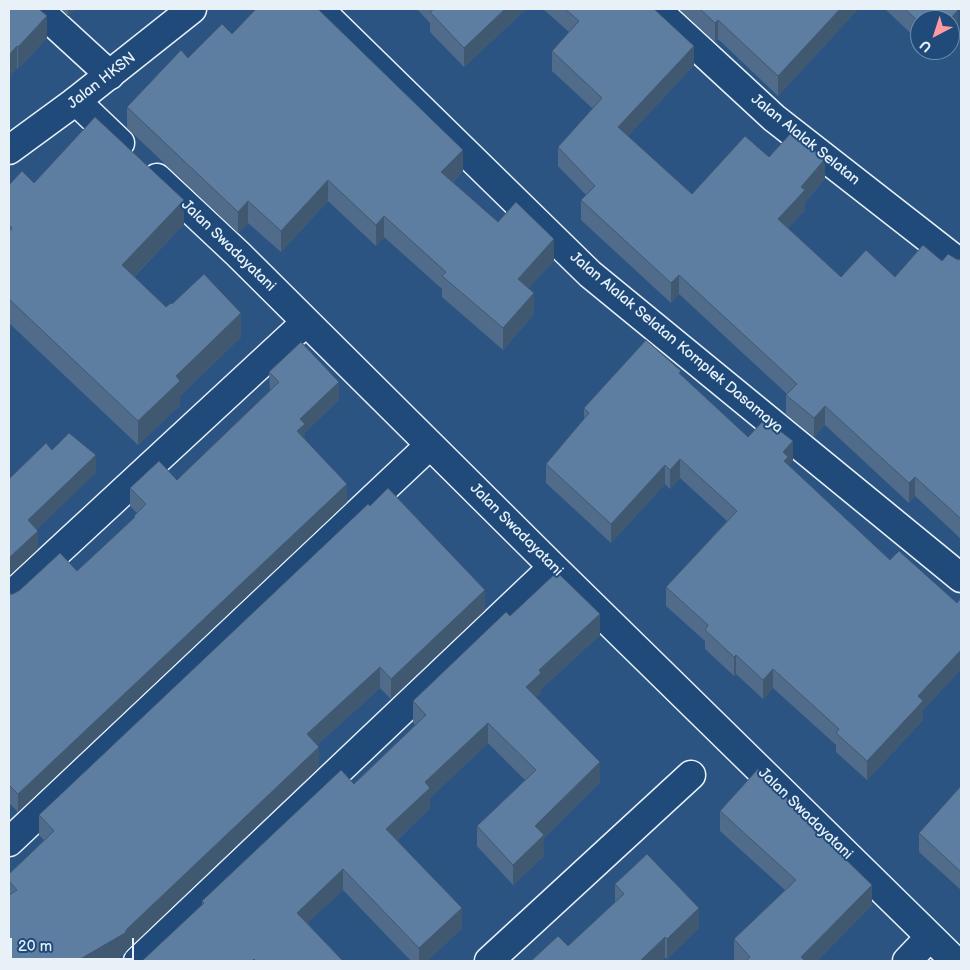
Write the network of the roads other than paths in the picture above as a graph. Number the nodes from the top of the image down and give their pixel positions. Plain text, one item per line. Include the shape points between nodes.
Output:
1 (38, 9) edge
2 (192, 9) edge
3 (319, 9) edge
4 (656, 9) edge
5 (110, 75) junction
6 (76, 101) junction
7 (9, 150) edge
8 (961, 264) edge
9 (306, 322) junction
10 (430, 445) junction
11 (553, 567) junction
12 (961, 578) edge
13 (9, 597) edge
14 (691, 775) dead end
15 (9, 842) edge
16 (930, 937) junction
17 (138, 961) edge
18 (489, 961) edge
19 (907, 961) edge
20 (955, 961) edge

1 - 5 street
2 - 5 street, Jalan HKSN
3 - 12 street, Jalan Alalak Selatan Komplek Dasamaya via 590,274
4 - 8 street, Jalan Alalak Selatan via 774,118
5 - 6 street, Jalan HKSN
6 - 7 street, Jalan HKSN
6 - 9 street, Jalan Swadayatani
9 - 10 street, Jalan Swadayatani
9 - 13 street
10 - 11 street, Jalan Swadayatani
10 - 15 street
11 - 16 street, Jalan Swadayatani
11 - 17 street
14 - 18 street
16 - 19 street
16 - 20 street, Jalan Swadayatani

